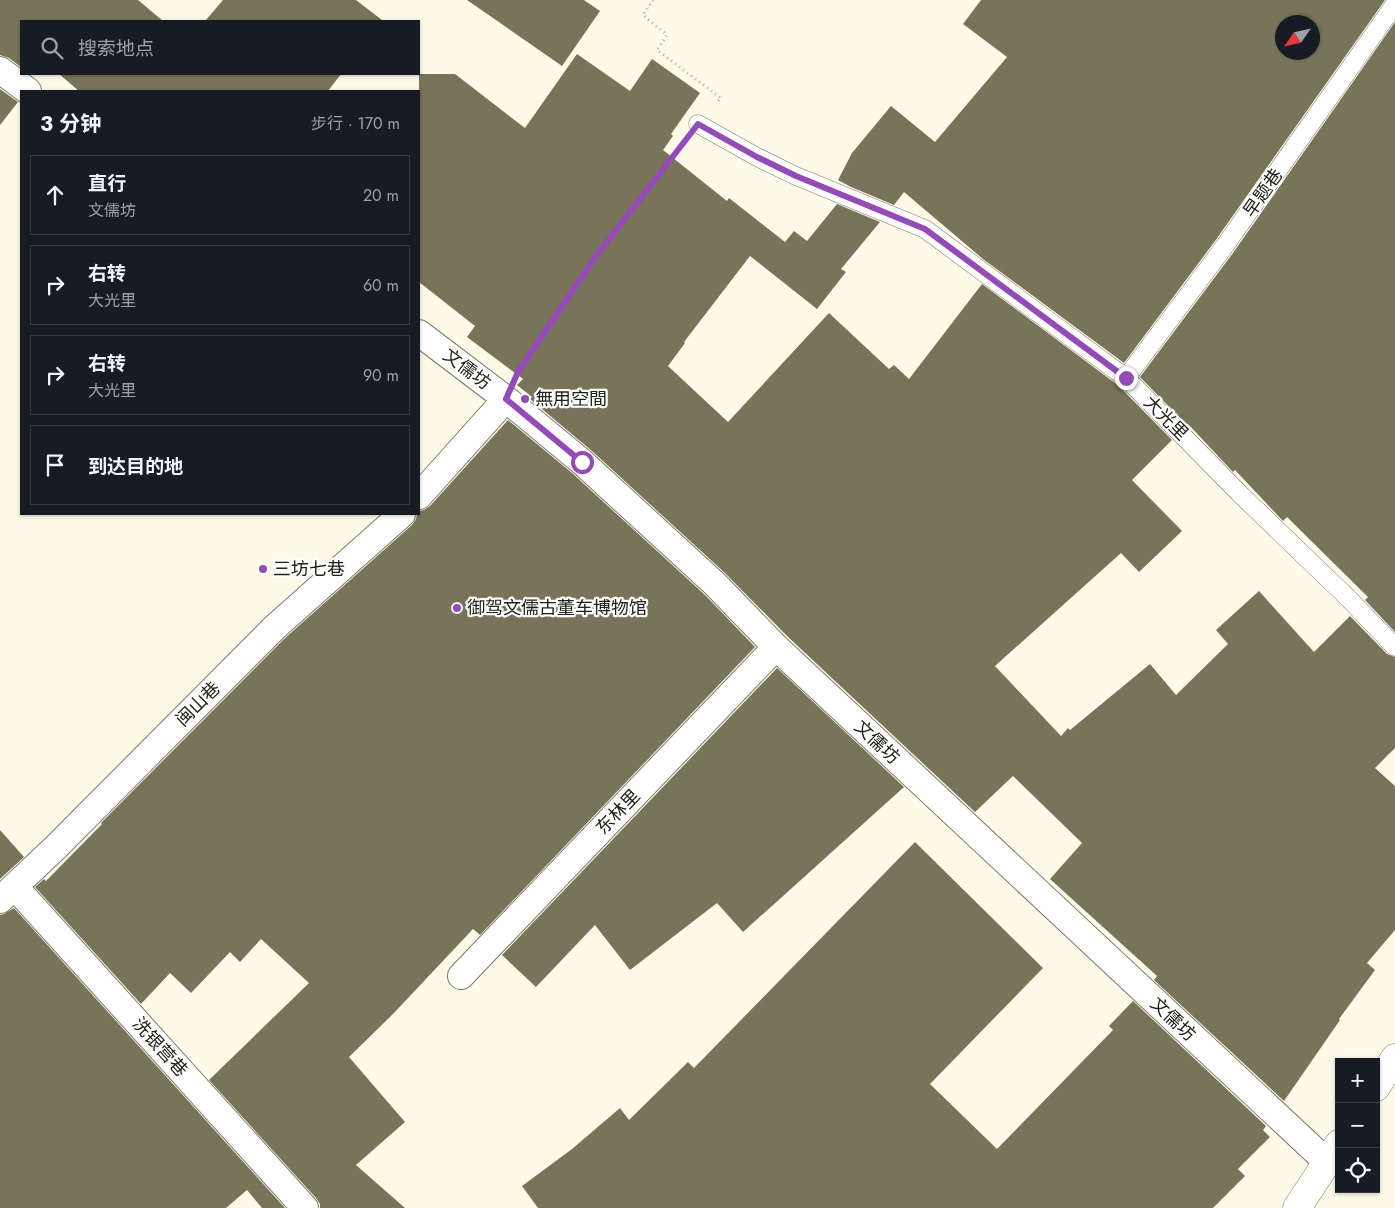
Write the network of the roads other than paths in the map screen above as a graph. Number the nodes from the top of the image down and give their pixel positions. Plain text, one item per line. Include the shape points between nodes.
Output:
1 (1395, 4) edge
2 (0, 70) edge
3 (27, 90) edge
4 (698, 124) road end
5 (420, 334) edge
6 (1126, 378) junction
7 (506, 399) junction
8 (420, 495) edge
9 (401, 515) edge
10 (1395, 646) edge
11 (776, 647) junction
12 (7, 893) edge
13 (461, 976) dead end
14 (1395, 1058) edge
15 (1380, 1081) edge
16 (1333, 1153) edge
17 (305, 1208) edge
18 (1297, 1208) edge

1 - 6 lane, 早题巷 via 1224,248
2 - 3 street
4 - 6 lane, 大光里 via 796,176 925,229
5 - 7 street, 文儒坊
6 - 10 lane, 大光里
7 - 8 street
7 - 11 street, 文儒坊 via 582,462 715,584
9 - 12 street, 闽山巷 via 274,628
11 - 13 street, 东林里
11 - 16 street, 文儒坊
12 - 17 street, 洗银营巷
14 - 15 street
16 - 18 street

